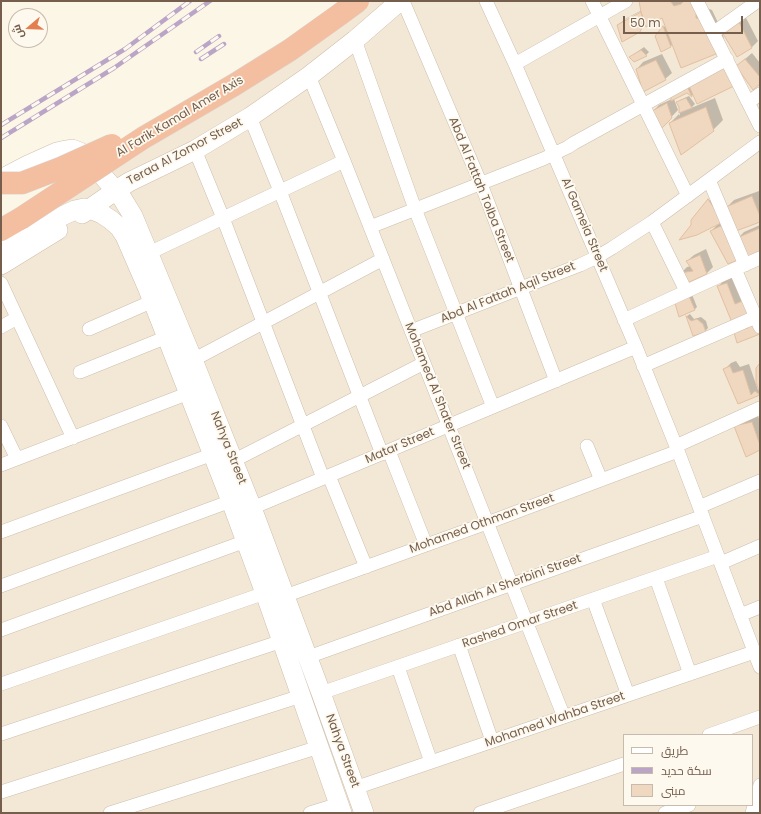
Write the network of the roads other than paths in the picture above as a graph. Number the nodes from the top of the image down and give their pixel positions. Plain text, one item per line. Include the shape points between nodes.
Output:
1 (340, 1) edge
2 (358, 1) edge
3 (402, 1) edge
4 (486, 1) edge
5 (592, 1) edge
6 (626, 1) edge
7 (697, 1) edge
8 (758, 1) edge
9 (600, 16) junction
10 (713, 33) junction
11 (355, 40) junction
12 (727, 60) junction
13 (515, 64) junction
14 (309, 76) junction
15 (760, 94) edge
16 (748, 102) junction
17 (643, 105) junction
18 (250, 117) junction
19 (760, 126) edge
20 (760, 142) edge
21 (195, 150) junction
22 (553, 154) junction
23 (344, 161) junction
24 (13, 177) edge
25 (709, 180) junction
26 (481, 184) junction
27 (280, 191) junction
28 (1, 193) edge
29 (118, 194) junction
30 (688, 196) junction
31 (415, 209) junction
32 (96, 211) junction
33 (62, 216) junction
34 (223, 218) junction
35 (652, 222) junction
36 (370, 227) junction
37 (1, 230) edge
38 (1, 246) edge
39 (149, 253) junction
40 (597, 257) junction
41 (383, 258) junction
42 (760, 258) edge
43 (1, 265) edge
44 (740, 267) junction
45 (1, 283) edge
46 (521, 288) junction
47 (319, 292) junction
48 (686, 292) junction
49 (153, 301) junction
50 (456, 314) junction
51 (17, 318) junction
52 (759, 319) edge
53 (624, 320) junction
54 (263, 322) junction
55 (1, 327) edge
56 (89, 329) dead end
57 (412, 331) junction
58 (167, 337) junction
59 (636, 347) junction
60 (193, 360) junction
61 (424, 363) junction
62 (643, 366) junction
63 (80, 372) dead end
64 (556, 381) junction
65 (189, 393) junction
66 (360, 396) junction
67 (494, 407) junction
68 (760, 408) edge
69 (303, 425) junction
70 (1, 426) edge
71 (449, 426) junction
72 (73, 438) junction
73 (587, 446) dead end
74 (677, 448) junction
75 (386, 452) junction
76 (213, 454) junction
77 (17, 459) junction
78 (234, 461) junction
79 (1, 465) edge
80 (326, 477) junction
81 (601, 480) junction
82 (760, 481) edge
83 (231, 501) junction
84 (252, 508) junction
85 (701, 512) junction
86 (487, 523) junction
87 (1, 532) edge
88 (246, 542) junction
89 (426, 545) junction
90 (760, 546) edge
91 (719, 560) junction
92 (366, 567) junction
93 (656, 578) junction
94 (1, 584) edge
95 (511, 584) junction
96 (265, 593) junction
97 (285, 596) junction
98 (593, 600) junction
99 (760, 607) edge
100 (740, 615) junction
101 (526, 622) junction
102 (1, 630) edge
103 (282, 641) junction
104 (460, 645) junction
105 (754, 652) junction
106 (308, 657) junction
107 (398, 666) junction
108 (760, 667) edge
109 (690, 674) junction
110 (1, 684) edge
111 (321, 693) junction
112 (628, 695) junction
113 (301, 696) junction
114 (564, 717) junction
115 (760, 718) edge
116 (1, 734) edge
117 (712, 734) edge
118 (492, 741) junction
119 (319, 746) junction
120 (431, 762) junction
121 (623, 764) edge
122 (760, 785) edge
123 (355, 788) junction
124 (1, 792) edge
125 (686, 806) edge
126 (341, 808) edge
127 (110, 813) edge
128 (310, 813) edge
129 (364, 813) edge
130 (480, 813) edge
131 (665, 813) edge
132 (752, 813) edge

1 - 24 highway, Al Farik Kamal Amer Axis, bridge via 283,41 142,129 60,168
2 - 37 highway, Al Farik Kamal Amer Axis, bridge via 290,50 143,138
3 - 11 main road, Teraa Al Zomor Street
3 - 26 street, Abd Al Fattah Tolba Street
4 - 13 street, Al Gameia Street
5 - 9 street
6 - 9 street
7 - 10 street
8 - 10 street
9 - 13 street
9 - 17 street
10 - 12 street
11 - 14 main road, Teraa Al Zomor Street
11 - 31 street
12 - 16 street
12 - 17 street
13 - 22 street, Al Gameia Street
14 - 18 main road, Teraa Al Zomor Street
14 - 23 street, Mohamed Al Shater Street
15 - 16 street
16 - 19 street
17 - 22 street
17 - 30 street
18 - 21 main road, Teraa Al Zomor Street
18 - 27 street
20 - 25 street, Abd Al Fattah Aqil Street
21 - 29 main road, Teraa Al Zomor Street via 129,182
21 - 34 street
22 - 26 street
22 - 40 street, Al Gameia Street
23 - 27 street
23 - 36 street, Mohamed Al Shater Street
24 - 28 highway, Al Farik Kamal Amer Axis
24 - 29 main road, Nahya Street via 57,152 72,149 89,160
24 - 33 main road via 40,167 50,173 63,193
25 - 30 street, Abd Al Fattah Aqil Street
25 - 44 street
26 - 31 street
26 - 46 street, Abd Al Fattah Tolba Street
27 - 34 street
27 - 47 street
29 - 32 main road, Teraa Al Zomor Street via 106,202 102,209
29 - 39 main road, Nahya Street via 133,216
30 - 35 street, Abd Al Fattah Aqil Street
31 - 36 street
31 - 50 street
32 - 33 main road via 84,208
32 - 43 main road
32 - 49 main road, Nahya Street via 111,220 125,236
33 - 38 main road
34 - 39 street
34 - 54 street
35 - 40 street, Abd Al Fattah Aqil Street
35 - 48 street
36 - 41 street, Mohamed Al Shater Street
39 - 60 main road, Nahya Street
40 - 46 street, Abd Al Fattah Aqil Street
40 - 53 street, Al Gameia Street
41 - 47 street
41 - 57 street, Mohamed Al Shater Street
42 - 44 street
44 - 48 street
44 - 52 street
45 - 51 street
46 - 50 street, Abd Al Fattah Aqil Street
46 - 64 street, Abd Al Fattah Tolba Street
47 - 54 street
47 - 66 street
48 - 53 street
49 - 56 street
49 - 58 main road, Nahya Street
50 - 57 street, Abd Al Fattah Aqil Street
50 - 67 street
51 - 55 street
51 - 72 street
52 - 62 street
53 - 59 street, Al Gameia Street
54 - 60 street
54 - 69 street
57 - 61 street, Mohamed Al Shater Street
58 - 63 street
58 - 65 main road, Nahya Street
59 - 62 street, Al Gameia Street
59 - 64 street, Matar Street
60 - 78 main road, Nahya Street
61 - 66 street
61 - 71 street, Mohamed Al Shater Street
62 - 74 street, Al Gameia Street
64 - 67 street, Matar Street
65 - 72 street
65 - 76 main road, Nahya Street
66 - 69 street
66 - 75 street
67 - 71 street, Matar Street
68 - 74 street, Mohamed Othman Street
69 - 78 street
69 - 80 street
70 - 77 street
71 - 75 street, Matar Street
71 - 86 street, Mohamed Al Shater Street
72 - 77 street
73 - 81 street
74 - 81 street, Mohamed Othman Street
74 - 85 street, Al Gameia Street
75 - 80 street, Matar Street
75 - 89 street
76 - 83 main road, Nahya Street
76 - 87 street
77 - 79 street
78 - 84 main road, Nahya Street
80 - 84 street, Matar Street
80 - 92 street
81 - 86 street, Mohamed Othman Street
82 - 85 street, Abd Allah Al Sherbini Street
83 - 88 main road, Nahya Street
83 - 94 street
84 - 97 main road, Nahya Street
85 - 91 street, Al Gameia Street
85 - 95 street, Abd Allah Al Sherbini Street
86 - 89 street, Mohamed Othman Street
86 - 95 street, Mohamed Al Shater Street
88 - 96 main road, Nahya Street
88 - 102 street
89 - 92 street, Mohamed Othman Street
90 - 91 street, Rashed Omar Street
91 - 93 street, Rashed Omar Street
91 - 100 street, Al Gameia Street
92 - 97 street, Mohamed Othman Street
93 - 98 street, Rashed Omar Street
93 - 109 street
95 - 101 street, Mohamed Al Shater Street
95 - 106 street, Abd Allah Al Sherbini Street
96 - 103 main road, Nahya Street
96 - 110 street
97 - 106 main road, Nahya Street
98 - 101 street, Rashed Omar Street
98 - 112 street
99 - 100 street
100 - 105 street, Al Gameia Street
101 - 104 street, Rashed Omar Street
101 - 114 street, Mohamed Al Shater Street
103 - 113 main road, Nahya Street
103 - 116 street
104 - 107 street, Rashed Omar Street
104 - 118 street
105 - 108 street, Al Gameia Street
105 - 109 street, Mohamed Wahba Street
106 - 111 main road, Nahya Street
107 - 111 street, Rashed Omar Street
107 - 120 street
109 - 112 street, Mohamed Wahba Street
111 - 123 main road, Nahya Street
112 - 114 street, Mohamed Wahba Street
113 - 119 main road, Nahya Street
113 - 124 street
114 - 118 street, Mohamed Wahba Street
115 - 117 street
118 - 120 street, Mohamed Wahba Street
119 - 126 main road, Nahya Street
119 - 127 street
120 - 123 street, Mohamed Wahba Street
121 - 130 street
122 - 132 street
123 - 129 main road, Nahya Street
125 - 131 street
126 - 128 street

